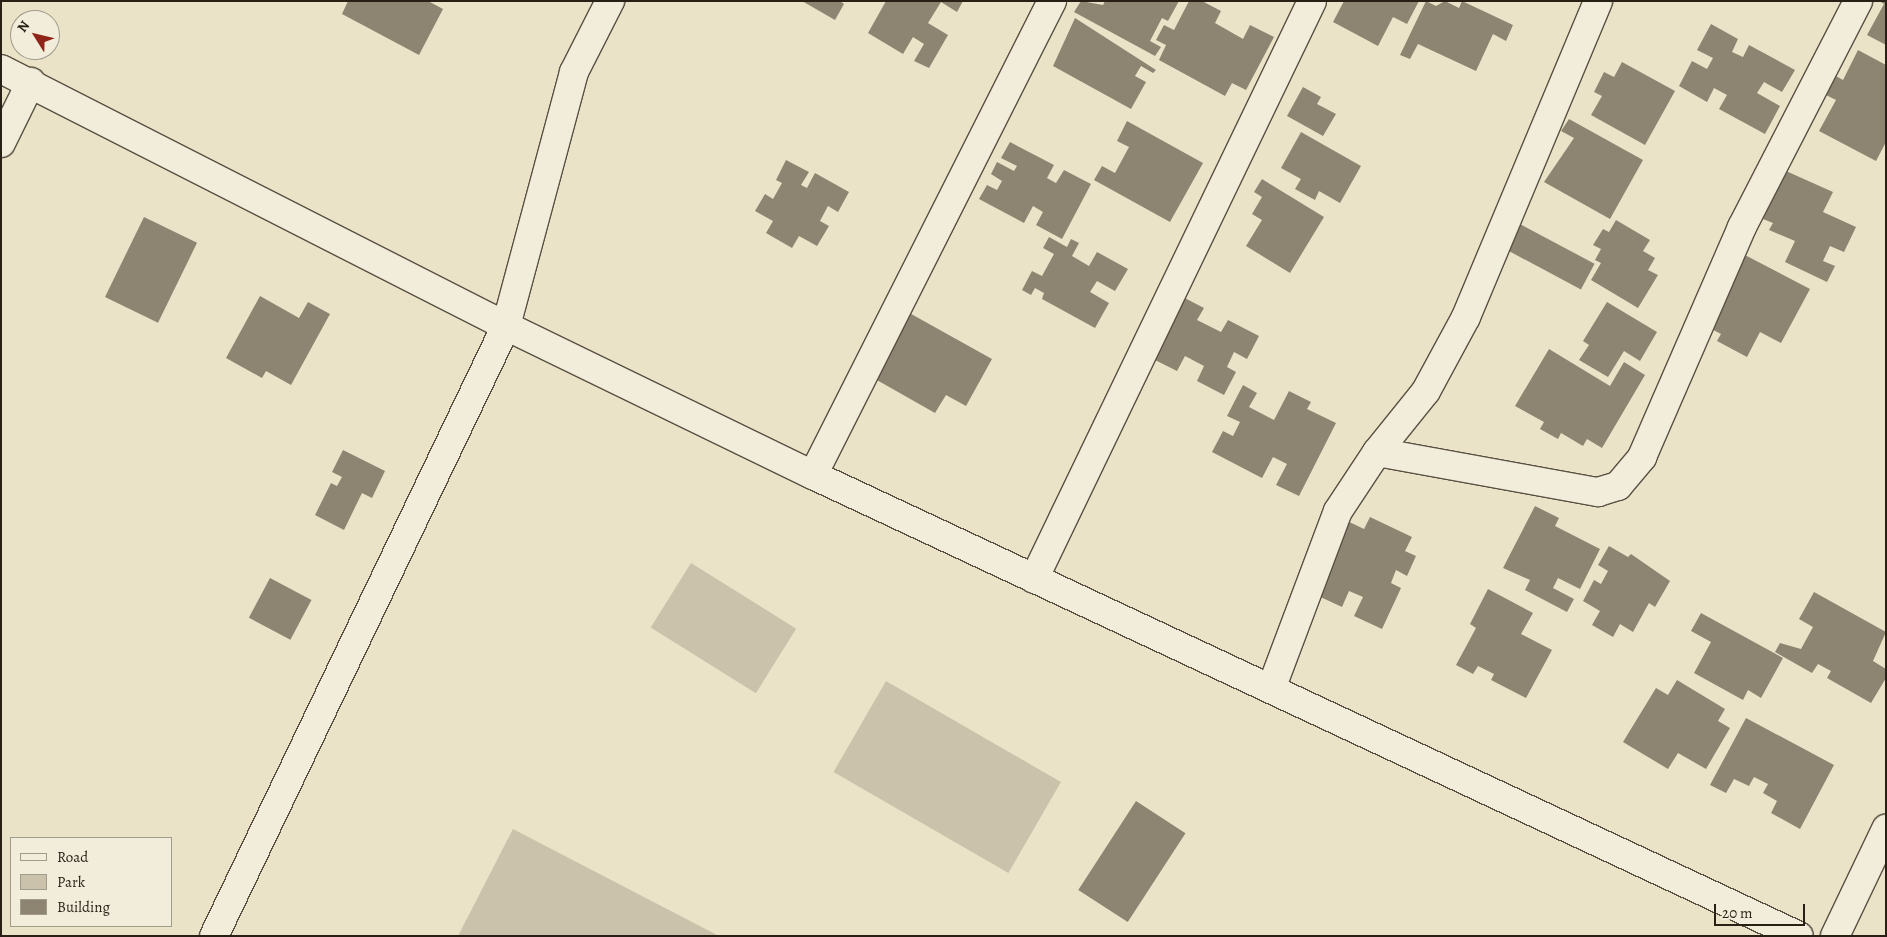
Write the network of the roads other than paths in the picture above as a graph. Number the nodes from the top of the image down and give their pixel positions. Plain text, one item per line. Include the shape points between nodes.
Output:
1 (610, 1) edge
2 (1052, 1) edge
3 (1312, 1) edge
4 (1598, 1) edge
5 (1858, 1) edge
6 (1, 68) edge
7 (31, 82) junction
8 (1, 144) edge
9 (506, 326) junction
10 (1377, 452) junction
11 (814, 475) junction
12 (1034, 579) junction
13 (1271, 689) junction
14 (1886, 829) edge
15 (214, 936) edge
16 (1799, 936) edge
17 (1835, 936) edge

1 - 9 street via 574,72
2 - 11 street
3 - 12 street
4 - 10 street via 1466,317 1426,392
5 - 10 street via 1742,227 1642,457 1618,486 1598,492
6 - 7 street
7 - 8 street
7 - 9 street
9 - 11 street
9 - 15 street
10 - 13 street via 1338,511
11 - 12 street
12 - 13 street
13 - 16 street
14 - 17 street

